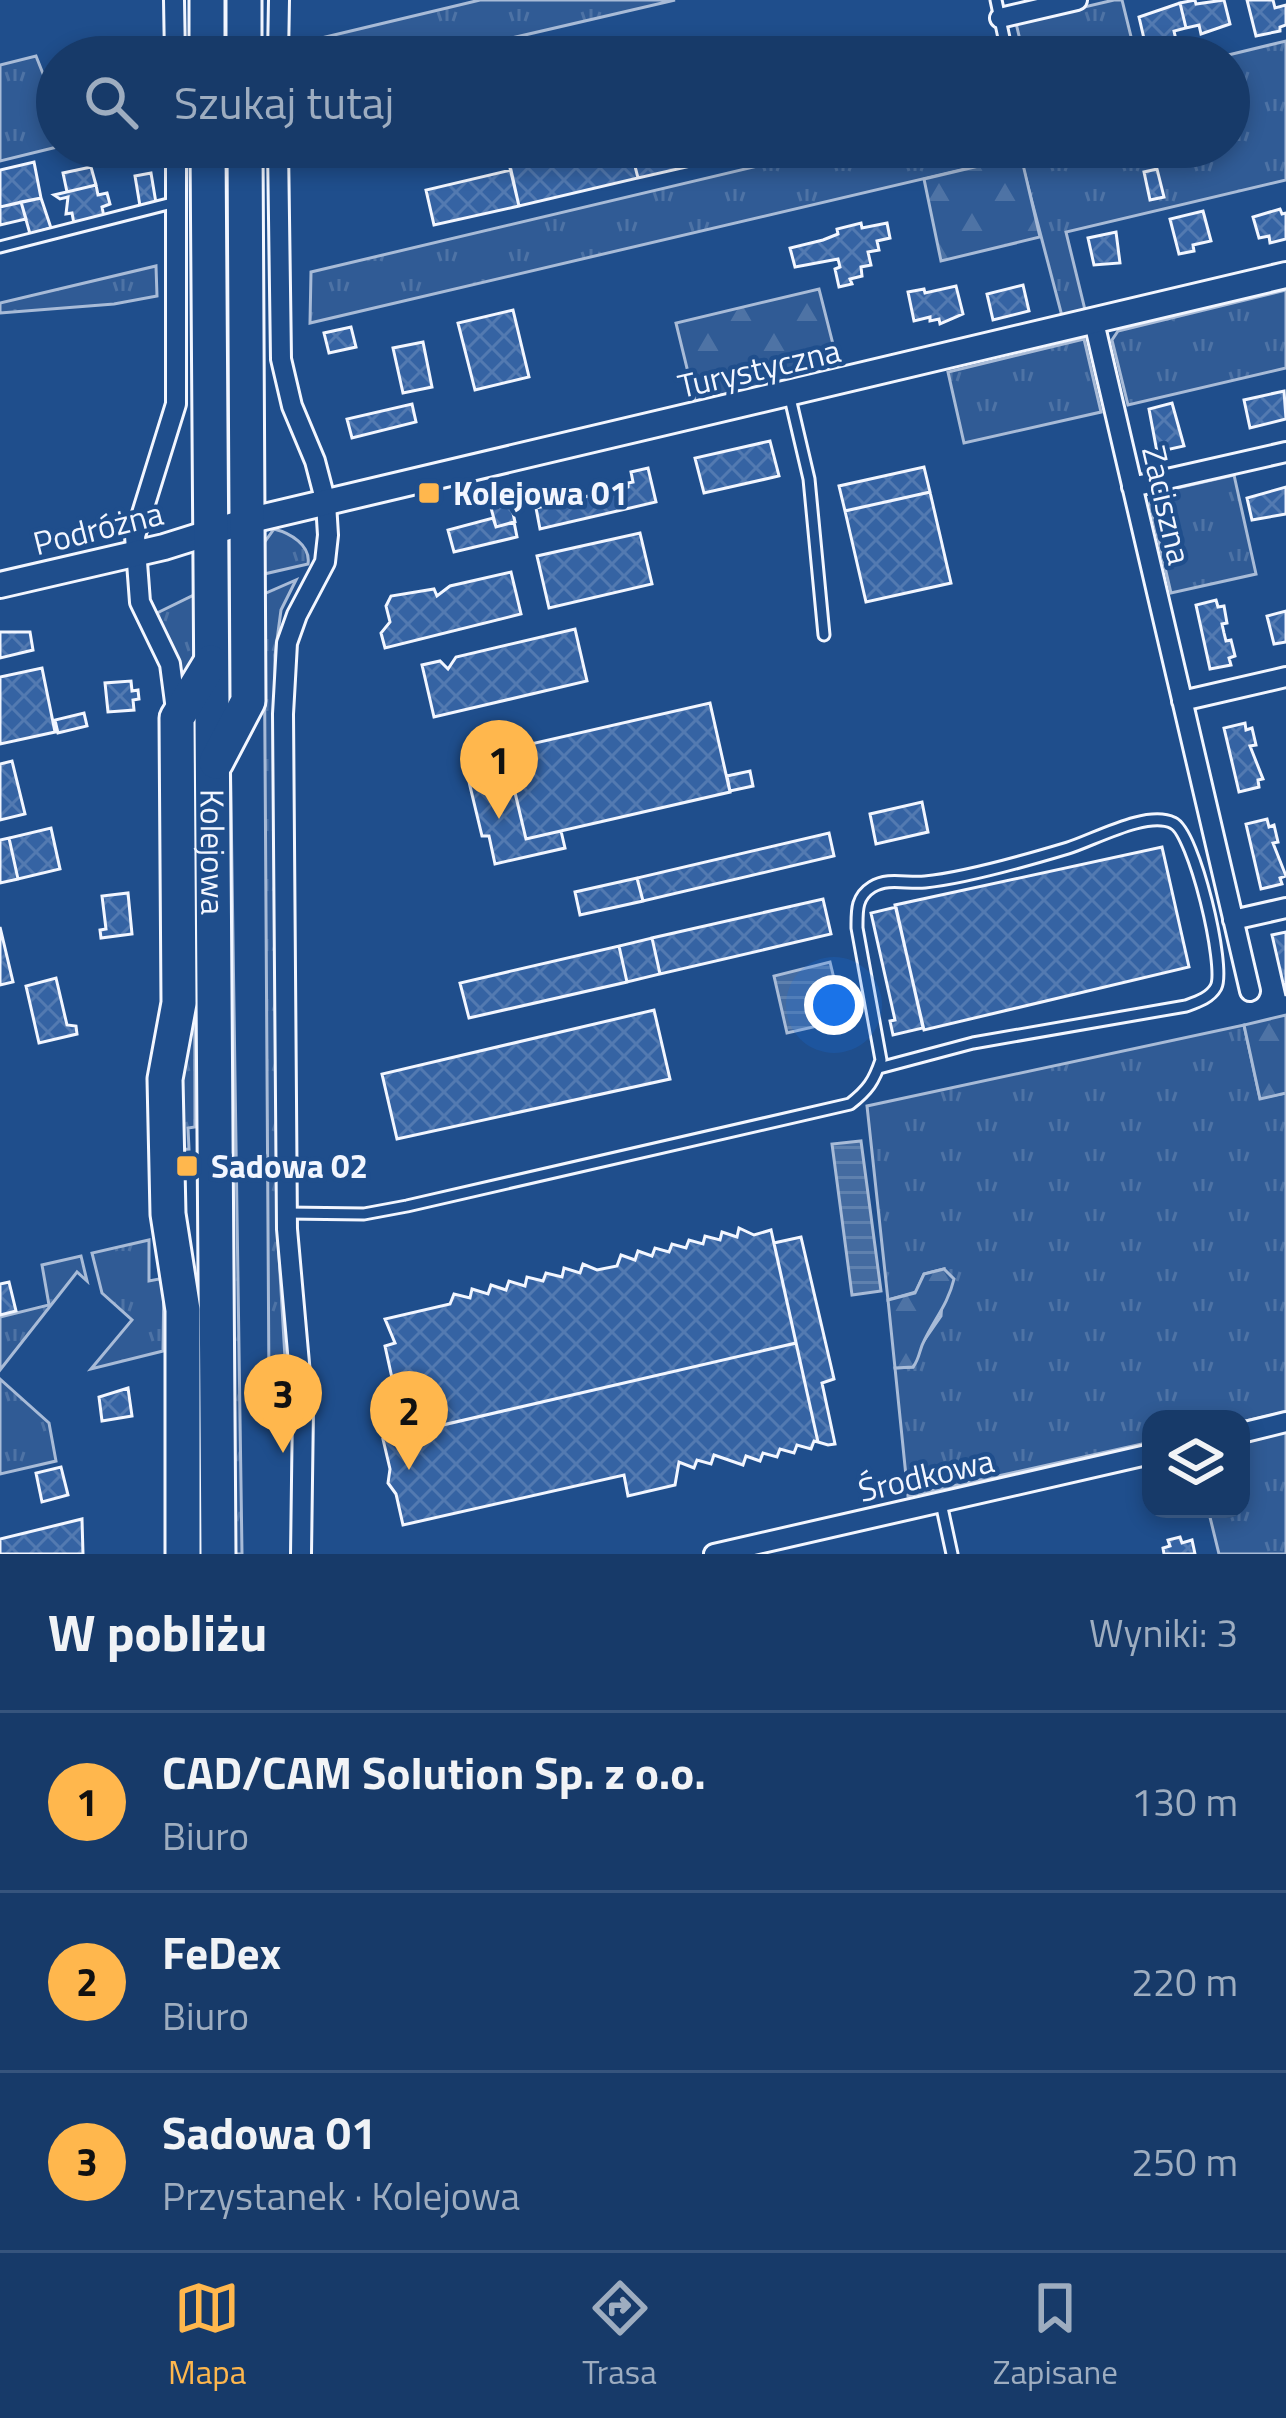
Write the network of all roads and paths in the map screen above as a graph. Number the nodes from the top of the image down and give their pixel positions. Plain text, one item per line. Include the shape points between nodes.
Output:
1 (175, 0) edge
2 (207, 0) edge
3 (244, 0) edge
4 (278, 0) edge
5 (1077, 0) edge
6 (998, 9) edge
7 (175, 36) edge
8 (207, 36) edge
9 (244, 36) edge
10 (278, 36) edge
11 (176, 168) edge
12 (208, 168) edge
13 (244, 168) edge
14 (278, 168) edge
15 (176, 202) junction
16 (0, 247) edge
17 (1286, 275) edge
18 (1094, 322) junction
19 (789, 395) junction
20 (1286, 452) edge
21 (1132, 487) junction
22 (326, 503) junction
23 (247, 521) junction
24 (211, 533) junction
25 (135, 553) junction
26 (0, 585) edge
27 (824, 635) dead end
28 (212, 662) junction
29 (1286, 677) edge
30 (1182, 701) junction
31 (177, 718) junction
32 (212, 769) junction
33 (1286, 908) edge
34 (1233, 920) junction
35 (1250, 991) dead end
36 (879, 1068) junction
37 (287, 1214) junction
38 (1286, 1422) edge
39 (1250, 1431) edge
40 (1142, 1456) edge
41 (941, 1503) junction
42 (184, 1554) edge
43 (218, 1554) edge
44 (301, 1554) edge
45 (715, 1554) edge
46 (952, 1554) edge

1 - 7 street
2 - 8 highway
3 - 9 highway
4 - 10 street
5 - 6 street
11 - 15 street
12 - 24 highway, Kolejowa
13 - 23 highway
14 - 22 street via 281,359
15 - 16 lane
15 - 25 street via 176,404
17 - 18 street, Turystyczna
18 - 19 street, Turystyczna
18 - 21 street, Zaciszna
19 - 22 street, Turystyczna
19 - 27 lane via 808,476
20 - 21 street
21 - 30 street, Zaciszna
22 - 23 street, Turystyczna
22 - 37 street via 325,562 297,615 284,664
23 - 24 street, Podróżna
23 - 32 highway via 248,701
24 - 25 street, Podróżna
24 - 28 highway, Kolejowa
25 - 26 street, Podróżna
25 - 31 street via 140,602 170,664
28 - 31 highway
28 - 32 highway, Kolejowa
29 - 30 street
30 - 34 street, Zaciszna
31 - 42 highway via 179,1003 165,1079 168,1214 183,1310
32 - 43 highway, Kolejowa
33 - 34 street
34 - 35 street, Zaciszna
36 - 36 lane via 856,928 864,893 877,884 949,877 1070,848 1156,820 1181,828 1218,965 1211,993 1186,1006
36 - 37 lane via 850,1104 407,1206
37 - 44 street via 303,1408
38 - 39 street
40 - 41 street, Środkowa
41 - 45 street, Środkowa
41 - 46 lane

